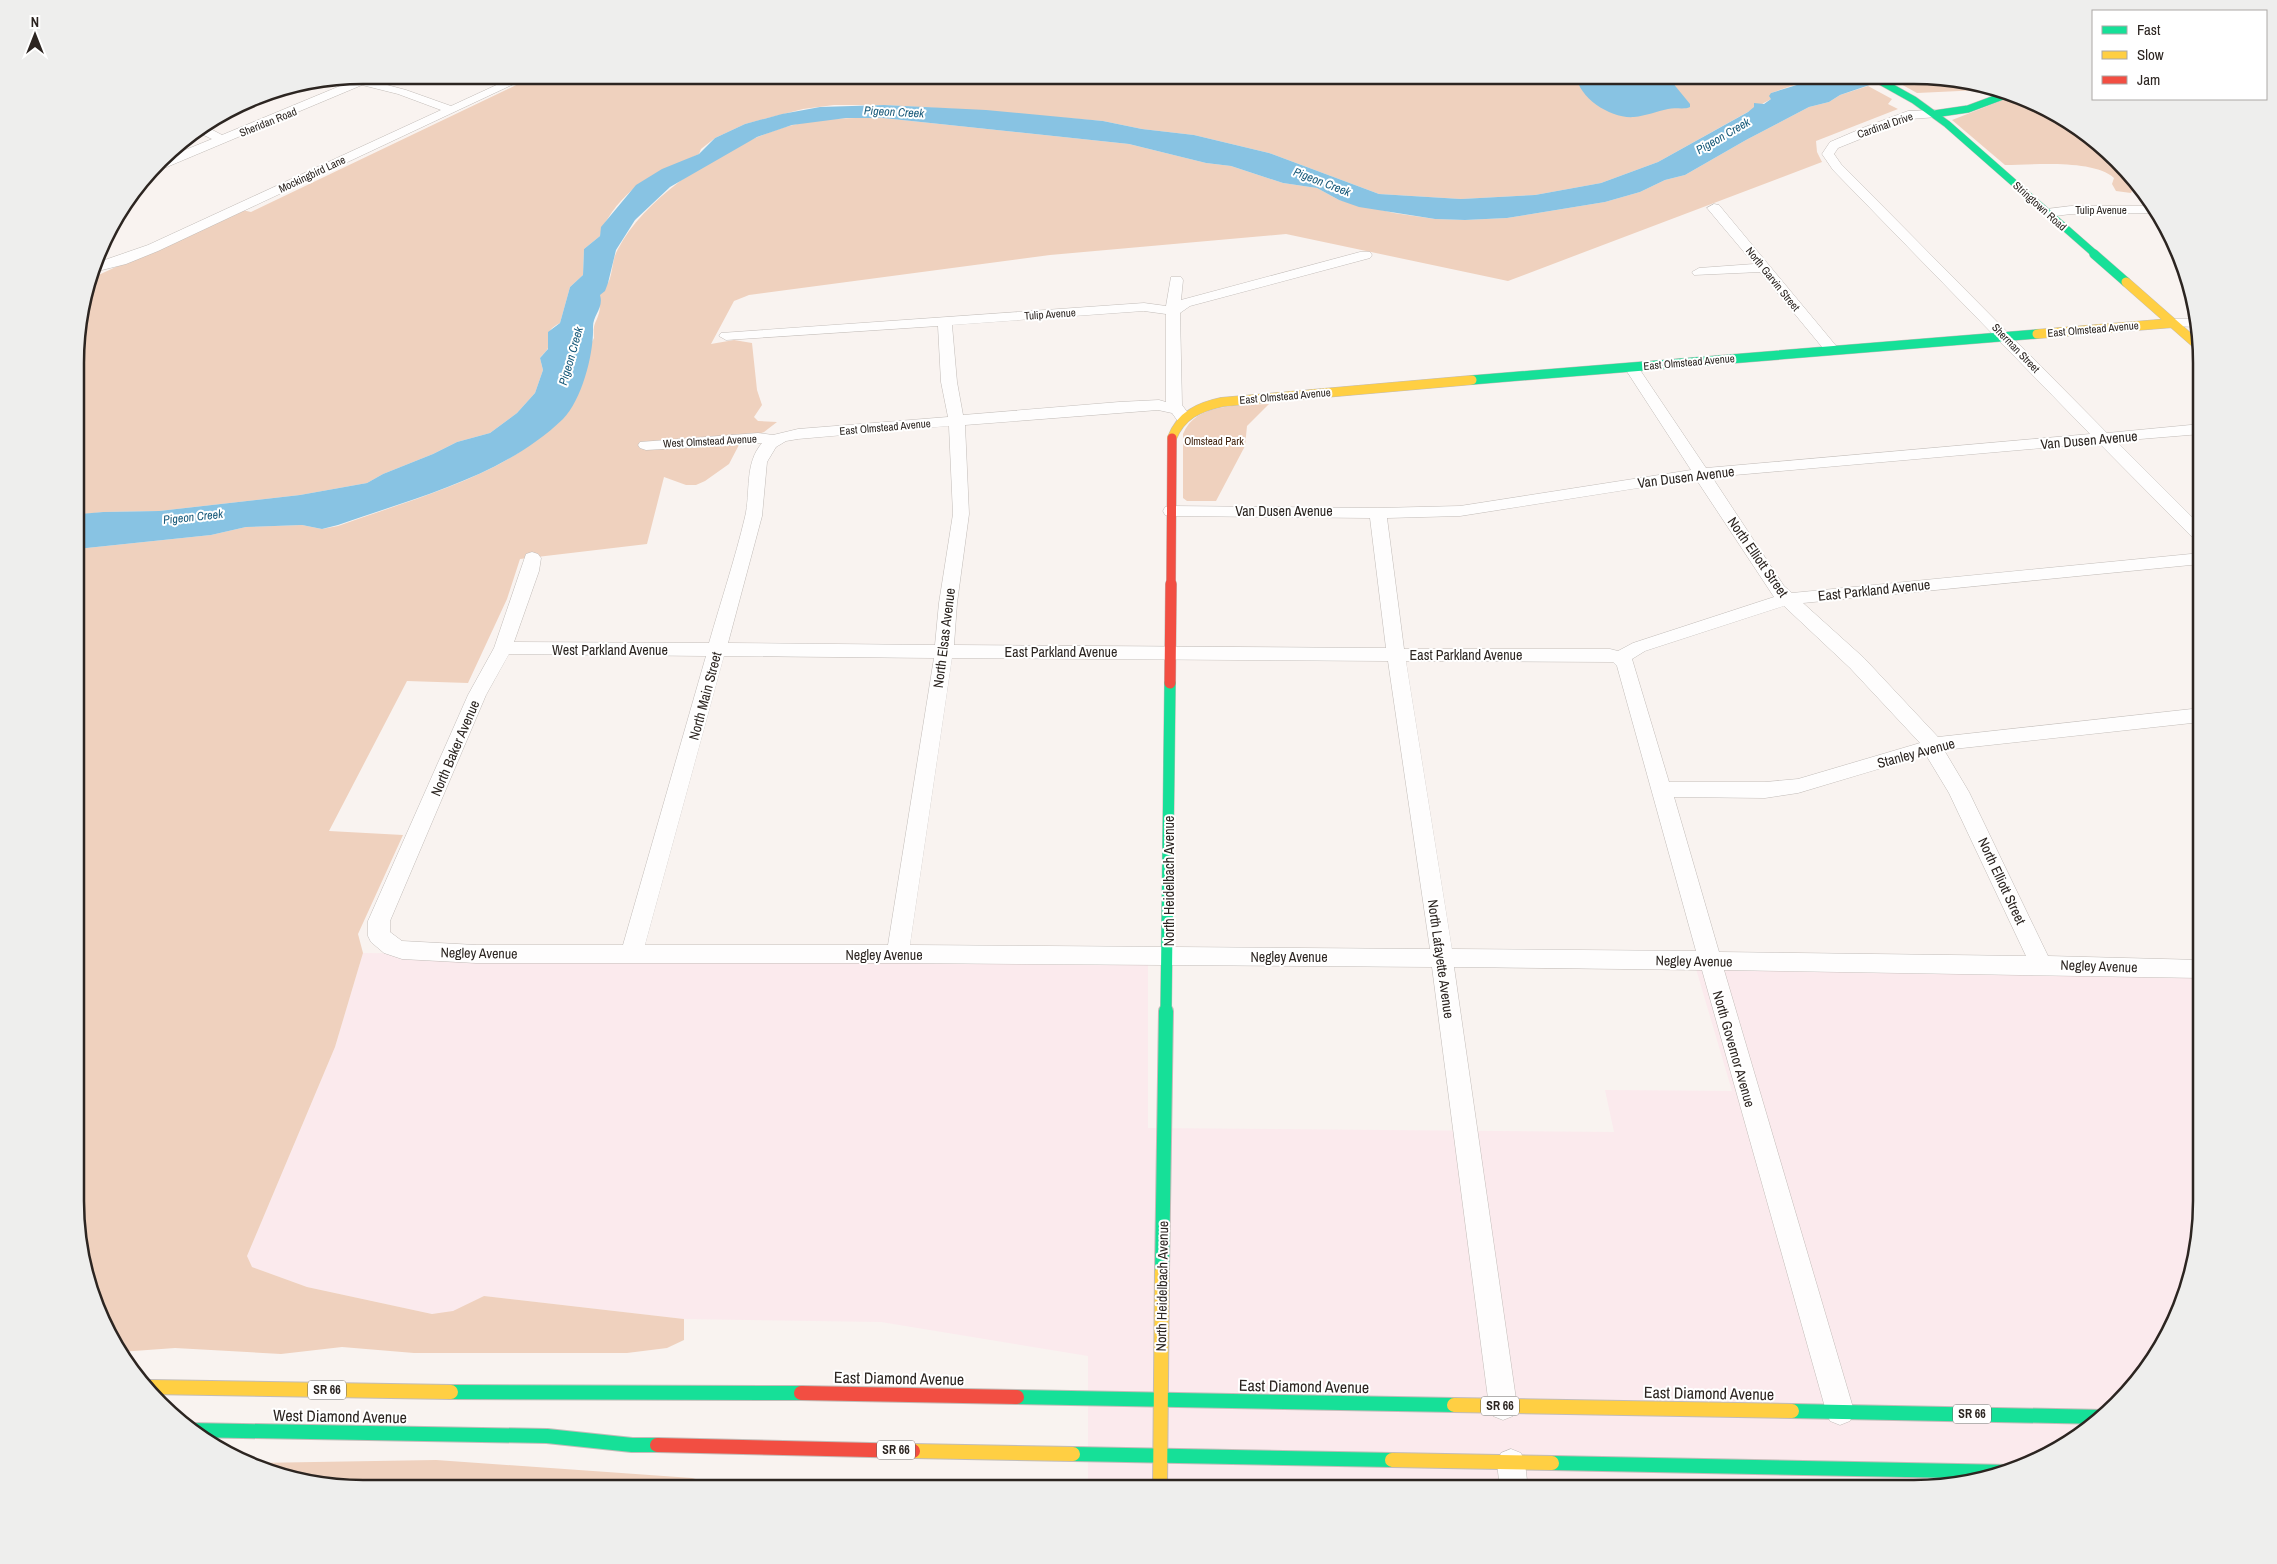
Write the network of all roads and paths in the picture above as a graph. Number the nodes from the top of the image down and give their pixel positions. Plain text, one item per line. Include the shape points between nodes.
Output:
1 (357, 84) edge
2 (370, 84) edge
3 (507, 84) edge
4 (1886, 84) edge
5 (1999, 97) edge
6 (451, 110) junction
7 (1934, 114) junction
8 (207, 132) edge
9 (223, 140) junction
10 (1831, 160) joint
11 (171, 161) edge
12 (1714, 208) dead end
13 (2147, 210) edge
14 (2047, 213) junction
15 (1365, 255) dead end
16 (101, 266) edge
17 (1762, 268) junction
18 (1699, 272) dead end
19 (1176, 280) dead end
20 (1173, 311) junction
21 (945, 322) junction
22 (2172, 323) junction
23 (2190, 323) edge
24 (726, 336) dead end
25 (2004, 336) junction
26 (2193, 341) edge
27 (1832, 350) junction
28 (1632, 367) junction
29 (1180, 413) junction
30 (955, 421) junction
31 (2193, 430) edge
32 (2102, 438) junction
33 (773, 440) junction
34 (646, 445) dead end
35 (1701, 473) junction
36 (1171, 511) junction
37 (1378, 512) junction
38 (2193, 528) edge
39 (532, 558) dead end
40 (2193, 559) edge
41 (1786, 599) junction
42 (503, 648) junction
43 (718, 649) junction
44 (944, 652) junction
45 (1170, 654) junction
46 (1396, 655) junction
47 (1620, 658) junction
48 (2193, 716) edge
49 (1932, 747) junction
50 (1662, 789) junction
51 (380, 938) joint
52 (632, 953) junction
53 (898, 954) junction
54 (1168, 956) junction
55 (1442, 958) junction
56 (1710, 961) junction
57 (2041, 965) junction
58 (2193, 969) edge
59 (155, 1387) edge
60 (503, 1393) joint
61 (1159, 1400) junction
62 (1504, 1406) junction
63 (1840, 1412) junction
64 (2091, 1417) edge
65 (204, 1430) edge
66 (1160, 1455) junction
67 (1974, 1474) edge
68 (1512, 1476) edge
69 (1859, 1479) edge
70 (1160, 1480) edge

1 - 9 street, Sheridan Road
2 - 6 street
3 - 6 street, Mockingbird Lane
4 - 7 main road, Stringtown Road
5 - 7 main road, Cardinal Drive via 1968,109
6 - 16 street, Mockingbird Lane via 153,248
7 - 10 street, Cardinal Drive via 1908,115 1840,142 1828,154
7 - 14 main road, Stringtown Road
8 - 9 street
9 - 11 street, Sheridan Road
10 - 25 street, Sherman Street
12 - 17 street, North Garvin Street
13 - 14 street, Tulip Avenue via 2063,210
14 - 22 main road, Stringtown Road
15 - 20 street via 1185,303
17 - 18 street
17 - 27 street, North Garvin Street
19 - 20 street
20 - 21 street, Tulip Avenue via 1136,308
20 - 29 street via 1174,406
21 - 24 street, Tulip Avenue
21 - 30 street, North Elsas Avenue
22 - 23 street, East Olmstead Avenue
22 - 25 main road, East Olmstead Avenue
22 - 26 main road, Stringtown Road
25 - 27 main road, East Olmstead Avenue
25 - 32 street, Sherman Street
27 - 28 main road, East Olmstead Avenue
28 - 29 main road, East Olmstead Avenue via 1247,399
28 - 35 street, North Elliott Street
29 - 30 street, East Olmstead Avenue via 1159,405
29 - 36 main road, North Heidelbach Avenue via 1173,436
30 - 33 street, East Olmstead Avenue via 783,435
30 - 44 street, North Elsas Avenue via 961,514
31 - 32 street, Van Dusen Avenue
32 - 35 street, Van Dusen Avenue
32 - 38 street, Sherman Street
33 - 34 street, West Olmstead Avenue via 758,438
33 - 43 street, North Main Street via 760,456 754,516
35 - 37 street, Van Dusen Avenue via 1460,511
35 - 41 street, North Elliott Street
36 - 37 street, Van Dusen Avenue
36 - 45 main road, North Heidelbach Avenue
37 - 46 street, North Lafayette Avenue
39 - 42 street, North Baker Avenue
40 - 41 street, East Parkland Avenue
41 - 47 street, East Parkland Avenue via 1639,647
41 - 49 street, North Elliott Street via 1857,663
42 - 43 street, West Parkland Avenue
42 - 51 street, North Baker Avenue via 477,695 379,921
43 - 44 street, East Parkland Avenue
43 - 52 street, North Main Street
44 - 45 street, East Parkland Avenue
44 - 53 street, North Elsas Avenue
45 - 46 street, East Parkland Avenue
45 - 54 main road, North Heidelbach Avenue
46 - 47 street, East Parkland Avenue via 1610,655
46 - 55 street, North Lafayette Avenue
47 - 50 street, North Governor Avenue via 1626,664
48 - 49 street, Stanley Avenue
49 - 50 street, Stanley Avenue via 1798,786 1765,790
49 - 57 street, North Elliott Street via 1959,792
50 - 56 street, North Governor Avenue
51 - 52 street, Negley Avenue via 392,947 412,952
52 - 53 street, Negley Avenue
53 - 54 street, Negley Avenue
54 - 55 street, Negley Avenue
54 - 61 main road, North Heidelbach Avenue
55 - 56 street, Negley Avenue
55 - 62 street, North Lafayette Avenue
56 - 57 street, Negley Avenue
56 - 63 street, North Governor Avenue
57 - 58 street, Negley Avenue
59 - 60 main road, West Diamond Avenue / SR 66
60 - 61 main road, East Diamond Avenue / SR 66 via 788,1392
61 - 62 main road, East Diamond Avenue / SR 66
61 - 66 main road, North Heidelbach Avenue
62 - 63 main road, East Diamond Avenue / SR 66
63 - 64 main road, East Diamond Avenue / SR 66
65 - 66 main road, West Diamond Avenue / SR 66 via 547,1436 632,1445
66 - 68 main road, SR 66
66 - 70 main road, North Heidelbach Avenue
67 - 69 main road, SR 66
68 - 69 main road, SR 66

